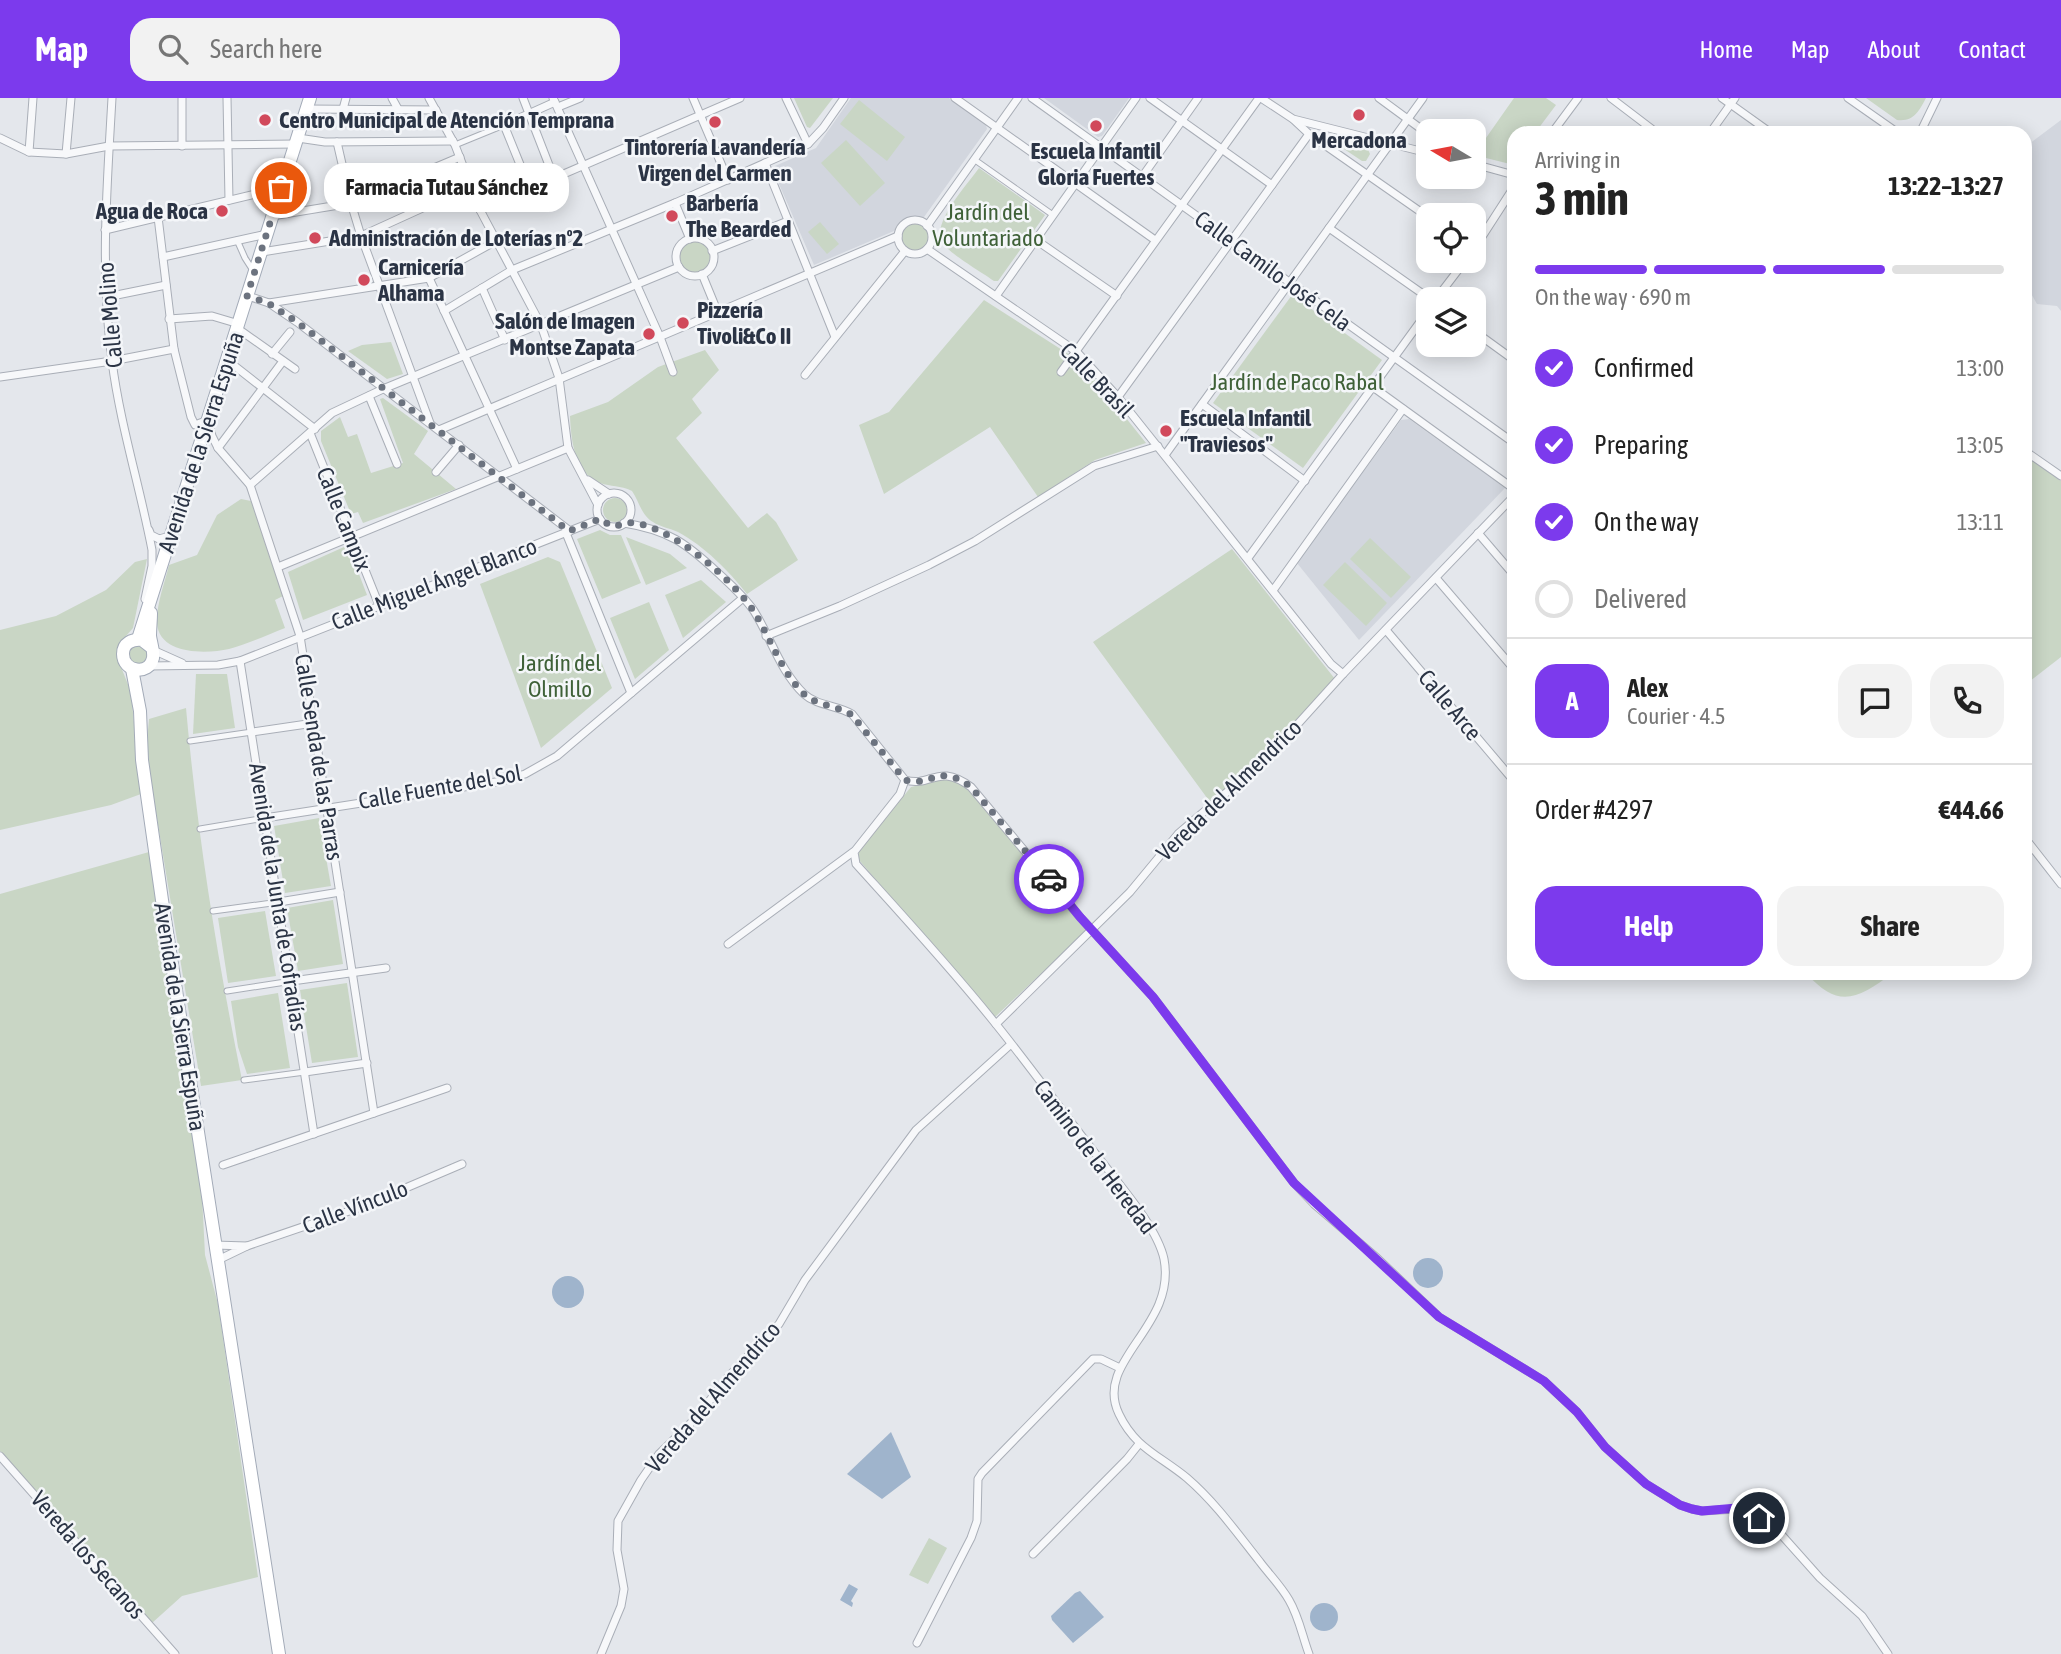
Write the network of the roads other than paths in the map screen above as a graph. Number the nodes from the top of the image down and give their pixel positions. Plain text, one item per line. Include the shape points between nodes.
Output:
1 (33, 98) edge
2 (71, 98) edge
3 (111, 98) edge
4 (182, 98) edge
5 (227, 98) edge
6 (346, 98) edge
7 (392, 98) edge
8 (429, 98) edge
9 (523, 98) edge
10 (580, 98) edge
11 (693, 98) edge
12 (740, 98) edge
13 (786, 98) edge
14 (844, 98) edge
15 (955, 98) edge
16 (1018, 98) edge
17 (1032, 98) edge
18 (1136, 98) edge
19 (1150, 98) edge
20 (1198, 98) edge
21 (1260, 98) edge
22 (1379, 98) edge
23 (1423, 98) edge
24 (1578, 98) edge
25 (1611, 98) edge
26 (1722, 98) edge
27 (1848, 98) edge
28 (1937, 98) edge
29 (1732, 101) edge
30 (555, 102) edge
31 (309, 104) edge
32 (343, 109) junction
33 (398, 109) junction
34 (436, 110) junction
35 (529, 114) junction
36 (701, 114) junction
37 (1293, 119) junction
38 (1408, 119) junction
39 (1182, 121) junction
40 (504, 125) junction
41 (1416, 125) edge
42 (1557, 126) edge
43 (1648, 126) edge
44 (1715, 126) edge
45 (1762, 126) edge
46 (1888, 126) edge
47 (1923, 126) edge
48 (997, 129) junction
49 (1309, 134) junction
50 (0, 138) edge
51 (297, 141) junction
52 (337, 142) junction
53 (454, 143) junction
54 (1390, 143) junction
55 (808, 144) junction
56 (229, 145) junction
57 (109, 146) junction
58 (182, 146) junction
59 (1101, 148) junction
60 (1222, 149) junction
61 (1416, 150) edge
62 (29, 152) junction
63 (66, 154) junction
64 (460, 157) junction
65 (975, 160) junction
66 (765, 163) junction
67 (583, 165) junction
68 (1486, 167) edge
69 (1367, 173) junction
70 (1507, 173) edge
71 (1142, 177) junction
72 (554, 178) junction
73 (728, 180) junction
74 (1075, 184) junction
75 (1272, 185) junction
76 (471, 186) junction
77 (281, 188) junction
78 (530, 189) junction
79 (1507, 198) edge
80 (229, 200) junction
81 (351, 203) junction
82 (676, 203) junction
83 (1181, 205) junction
84 (1416, 208) edge
85 (480, 210) junction
86 (1053, 215) junction
87 (272, 216) junction
88 (158, 217) junction
89 (788, 221) junction
90 (927, 226) junction
91 (1329, 228) junction
92 (611, 229) junction
93 (105, 230) junction
94 (1486, 230) edge
95 (267, 234) junction
96 (361, 236) junction
97 (898, 236) junction
98 (690, 239) junction
99 (237, 240) junction
100 (1036, 240) junction
101 (1155, 240) junction
102 (496, 241) junction
103 (1232, 241) junction
104 (927, 248) junction
105 (712, 251) junction
106 (905, 251) junction
107 (261, 252) junction
108 (163, 257) junction
109 (679, 267) junction
110 (512, 270) junction
111 (254, 273) junction
112 (1456, 273) edge
113 (702, 274) junction
114 (811, 274) junction
115 (429, 278) junction
116 (1290, 282) junction
117 (166, 285) junction
118 (378, 285) junction
119 (636, 285) junction
120 (1445, 287) edge
121 (482, 288) junction
122 (1416, 289) edge
123 (247, 296) junction
124 (996, 296) junction
125 (1116, 296) junction
126 (107, 297) junction
127 (268, 303) junction
128 (444, 311) junction
129 (718, 313) junction
130 (169, 320) junction
131 (238, 326) junction
132 (541, 326) junction
133 (1416, 328) edge
134 (290, 332) dead end
135 (660, 337) junction
136 (835, 337) junction
137 (505, 340) junction
138 (1486, 340) edge
139 (174, 349) junction
140 (1077, 352) junction
141 (272, 354) junction
142 (1507, 355) edge
143 (465, 357) junction
144 (1394, 358) junction
145 (227, 360) junction
146 (112, 361) junction
147 (283, 361) junction
148 (295, 369) dead end
149 (673, 372) dead end
150 (1061, 372) dead end
151 (805, 375) dead end
152 (0, 377) edge
153 (414, 378) junction
154 (559, 378) junction
155 (263, 387) junction
156 (1373, 387) junction
157 (383, 389) junction
158 (369, 396) junction
159 (1118, 397) junction
160 (1202, 404) junction
161 (488, 408) junction
162 (1403, 410) junction
163 (208, 420) junction
164 (431, 425) junction
165 (439, 430) junction
166 (313, 431) junction
167 (1507, 438) edge
168 (459, 445) junction
169 (1157, 446) junction
170 (218, 448) junction
171 (568, 448) junction
172 (1165, 455) junction
173 (2032, 456) edge
174 (397, 464) dead end
175 (517, 469) junction
176 (436, 472) dead end
177 (582, 475) junction
178 (2061, 476) edge
179 (499, 477) junction
180 (1305, 481) junction
181 (1507, 484) edge
182 (250, 485) junction
183 (609, 494) junction
184 (1507, 503) edge
185 (598, 505) junction
186 (631, 510) junction
187 (600, 519) junction
188 (624, 523) junction
189 (645, 527) junction
190 (148, 530) junction
191 (568, 532) junction
192 (1478, 533) junction
193 (170, 536) junction
194 (351, 537) junction
195 (1248, 558) junction
196 (278, 567) junction
197 (1507, 567) edge
198 (1436, 579) junction
199 (156, 585) junction
200 (1274, 589) junction
201 (743, 598) junction
202 (379, 605) junction
203 (1386, 630) junction
204 (300, 636) junction
205 (766, 636) junction
206 (135, 640) junction
207 (152, 648) junction
208 (240, 661) junction
209 (1507, 662) edge
210 (186, 664) junction
211 (147, 667) junction
212 (132, 669) junction
213 (1343, 674) junction
214 (631, 693) junction
215 (140, 710) junction
216 (314, 723) junction
217 (251, 732) junction
218 (190, 741) dead end
219 (1507, 773) edge
220 (905, 780) junction
221 (327, 807) junction
222 (265, 818) junction
223 (201, 829) dead end
224 (2032, 847) edge
225 (854, 852) junction
226 (2061, 884) edge
227 (340, 892) junction
228 (279, 902) junction
229 (214, 911) dead end
230 (1092, 930) junction
231 (728, 944) dead end
232 (386, 968) dead end
233 (352, 972) junction
234 (292, 981) junction
235 (227, 990) dead end
236 (996, 1024) junction
237 (1010, 1045) junction
238 (367, 1063) junction
239 (305, 1072) junction
240 (244, 1080) dead end
241 (447, 1088) dead end
242 (374, 1113) junction
243 (314, 1134) junction
244 (462, 1164) dead end
245 (223, 1165) dead end
246 (207, 1198) junction
247 (214, 1245) junction
248 (247, 1246) junction
249 (217, 1260) junction
250 (1119, 1368) junction
251 (1139, 1444) junction
252 (0, 1456) edge
253 (1033, 1554) dead end
254 (917, 1643) dead end
255 (175, 1654) edge
256 (279, 1654) edge
257 (601, 1654) edge
258 (1309, 1654) edge
259 (1888, 1654) edge

1 - 62 street
2 - 63 street
3 - 57 street, Calle Molino
4 - 58 street
5 - 56 street
6 - 32 street
7 - 33 street
8 - 34 street
9 - 35 street
10 - 30 street
11 - 36 street
12 - 36 street
13 - 55 street
14 - 55 street
15 - 48 street
16 - 48 street
17 - 59 street, Calle Camilo José Cela
18 - 59 street
19 - 39 street
20 - 39 street
21 - 37 street
21 - 60 street
22 - 38 street
23 - 38 street
24 - 42 street
25 - 43 street
26 - 29 street
27 - 46 street
28 - 47 street
29 - 44 street
29 - 45 street
30 - 35 street
30 - 67 street
31 - 32 street
31 - 51 main road, Avenida de la Sierra Espuña
32 - 33 street
33 - 34 street
34 - 53 street
35 - 40 street
35 - 72 street
36 - 67 street
36 - 73 street
37 - 49 street
37 - 54 street
38 - 41 street
38 - 54 street
39 - 60 street
39 - 71 street
40 - 53 street
40 - 78 street
48 - 65 street
48 - 74 street
49 - 69 street
49 - 75 street
50 - 62 street
51 - 52 street
51 - 56 street
51 - 77 main road, Avenida de la Sierra Espuña
52 - 53 street
52 - 81 street
53 - 64 street
54 - 61 street
54 - 69 street
55 - 66 street
56 - 58 street
56 - 80 street
57 - 58 street
57 - 63 street
57 - 93 street, Calle Molino
59 - 71 street, Calle Camilo José Cela
59 - 74 street
60 - 75 street
60 - 83 street
62 - 63 street
64 - 76 street
64 - 81 street
65 - 86 street
65 - 90 street
66 - 73 street
66 - 89 street
67 - 72 street
67 - 92 street
68 - 70 street
69 - 84 street
69 - 91 street
71 - 83 street, Calle Camilo José Cela
72 - 78 street
73 - 82 street
74 - 86 street
74 - 101 street
75 - 103 street
76 - 85 street
76 - 96 street
77 - 80 street
77 - 87 main road, Avenida de la Sierra Espuña
78 - 85 street
79 - 94 street
80 - 88 street
81 - 87 street
81 - 96 street
82 - 92 street
82 - 98 street
83 - 101 street
83 - 103 street, Calle Camilo José Cela
85 - 102 street
86 - 100 street
87 - 95 main road, Avenida de la Sierra Espuña
88 - 93 street
88 - 108 street
89 - 105 street
89 - 114 street
90 - 97 street via 917,220 906,222
90 - 104 street via 931,236
91 - 116 street
91 - 122 street
92 - 110 street
92 - 119 street
93 - 126 street, Calle Molino
95 - 99 street
95 - 107 main road, Avenida de la Sierra Espuña
96 - 107 street
96 - 118 street
97 - 106 street
97 - 114 street
98 - 105 street via 705,241
98 - 109 street via 678,248
99 - 108 street
99 - 111 street
100 - 124 street
100 - 125 street
101 - 125 street
102 - 110 street
102 - 115 street
103 - 116 street, Calle Camilo José Cela
103 - 159 street
104 - 106 street via 915,254
104 - 124 street, Calle Brasil
105 - 113 street via 710,267
106 - 136 street
107 - 111 main road, Avenida de la Sierra Espuña
108 - 117 street
109 - 113 street via 691,275
109 - 119 street
110 - 121 street
110 - 132 street
111 - 123 main road, Avenida de la Sierra Espuña
112 - 120 street
113 - 129 street
114 - 129 street
114 - 136 street
115 - 118 street
115 - 128 street
116 - 144 street, Calle Camilo José Cela
116 - 160 street
117 - 126 street
117 - 130 street
118 - 127 street
118 - 153 street
119 - 132 street
119 - 135 street
121 - 128 street
121 - 137 street
123 - 127 street
123 - 131 main road, Avenida de la Sierra Espuña
124 - 140 street, Calle Brasil
125 - 140 street
126 - 146 street, Calle Molino
127 - 157 street
128 - 143 street
129 - 135 street
130 - 131 street via 212,316
130 - 139 street
131 - 141 street
131 - 145 main road, Avenida de la Sierra Espuña
132 - 137 street
132 - 154 street
133 - 144 street
134 - 141 street
135 - 149 street
135 - 154 street
136 - 151 street
137 - 143 street
138 - 142 street
139 - 146 street
139 - 163 street via 194,423
140 - 150 street
140 - 159 street, Calle Brasil
141 - 147 street
143 - 153 street
143 - 161 street
144 - 156 street
144 - 167 street, Calle Camilo José Cela
145 - 155 street, Calle Campix
145 - 163 main road, Avenida de la Sierra Espuña
146 - 152 street
146 - 190 street, Calle Molino
147 - 148 street
147 - 155 street
153 - 157 street
153 - 164 street
154 - 161 street
154 - 171 street
155 - 166 street, Calle Campix
155 - 170 street
156 - 162 street
156 - 180 street
157 - 158 street
157 - 164 street
158 - 166 street via 332,413
158 - 174 street
159 - 169 street, Calle Brasil
160 - 172 street
160 - 180 street
161 - 165 street
161 - 175 street
162 - 181 street
162 - 200 street
163 - 170 street, Calle Senda de las Parras
163 - 193 main road, Avenida de la Sierra Espuña
164 - 165 street
165 - 168 street
166 - 182 street
166 - 194 street, Calle Campix
168 - 176 street
168 - 179 street
169 - 172 street, Calle Brasil
169 - 205 street via 1094,466 963,547
170 - 182 street, Calle Senda de las Parras
171 - 175 street
171 - 177 street
172 - 195 street, Calle Brasil
173 - 178 street
175 - 179 street
177 - 183 street
177 - 185 street
179 - 191 street
179 - 194 street
180 - 195 street
182 - 196 street, Calle Senda de las Parras
183 - 185 street
183 - 186 street via 621,494
184 - 192 street, Vereda del Almendrico
185 - 187 street
186 - 188 street
186 - 189 street
187 - 188 street via 611,526
187 - 191 street, Calle Miguel Ángel Blanco
188 - 189 street
189 - 201 street via 688,546
190 - 193 street via 159,539
190 - 206 street, Calle Molino via 152,566
191 - 202 street, Calle Miguel Ángel Blanco
191 - 214 street
192 - 197 street
192 - 198 street, Vereda del Almendrico
193 - 199 main road, Avenida de la Sierra Espuña
194 - 196 street
194 - 202 street, Calle Campix
195 - 200 street, Calle Brasil
196 - 204 street, Calle Senda de las Parras
198 - 203 street, Vereda del Almendrico
198 - 209 street
199 - 206 main road, Avenida de la Sierra Espuña
199 - 207 main road, Avenida de la Sierra Espuña
200 - 213 street, Calle Brasil
201 - 205 street
201 - 214 street, Calle Fuente del Sol
202 - 204 street, Calle Miguel Ángel Blanco
203 - 213 street, Vereda del Almendrico
203 - 219 street, Calle Arce
204 - 208 street, Calle Miguel Ángel Blanco
204 - 216 street, Calle Senda de las Parras
205 - 220 street via 803,693 852,715
206 - 207 main road via 146,641
206 - 212 main road via 125,647 123,657
207 - 210 street, Calle Miguel Ángel Blanco
207 - 211 main road via 153,659
208 - 210 street, Calle Miguel Ángel Blanco
208 - 217 street, Avenida de la Junta de Cofradías
210 - 211 street, Calle Miguel Ángel Blanco
211 - 212 main road
211 - 215 main road, Avenida de la Sierra Espuña
212 - 215 main road, Avenida de la Sierra Espuña
213 - 230 street, Vereda del Almendrico via 1268,757 1178,834
214 - 221 street, Calle Fuente del Sol via 557,756 524,774
215 - 246 main road, Avenida de la Sierra Espuña via 142,760
216 - 217 street
216 - 221 street, Calle Senda de las Parras
217 - 218 street
217 - 222 street, Avenida de la Junta de Cofradías
220 - 225 street via 900,794
220 - 230 street via 945,775 971,787
221 - 222 street, Calle Fuente del Sol
221 - 227 street, Calle Senda de las Parras
222 - 223 street
222 - 228 street, Avenida de la Junta de Cofradías
224 - 226 street
225 - 231 street
225 - 236 street, Camino de la Heredad via 856,863
227 - 228 street
227 - 233 street, Calle Senda de las Parras
228 - 229 street
228 - 234 street, Avenida de la Junta de Cofradías
230 - 236 street, Vereda del Almendrico
230 - 259 street via 1153,997 1294,1183 1324,1213 1439,1317 1544,1381 1646,1484 1692,1509 1737,1508 1779,1532 1862,1616
232 - 233 street
233 - 234 street
233 - 238 street, Calle Senda de las Parras
234 - 235 street
234 - 239 street, Avenida de la Junta de Cofradías
236 - 237 street, Camino de la Heredad
237 - 250 street, Camino de la Heredad via 1135,1205 1163,1258 1164,1293 1158,1310
237 - 257 street, Vereda del Almendrico via 916,1130 805,1280 779,1324 659,1454 641,1480 618,1521 617,1550 624,1589
238 - 239 street
238 - 242 street, Calle Senda de las Parras
239 - 240 street
239 - 243 street, Avenida de la Junta de Cofradías
241 - 242 street
242 - 243 street
243 - 245 street
244 - 248 street, Calle Vínculo via 361,1208
246 - 247 main road, Avenida de la Sierra Espuña
246 - 249 main road, Avenida de la Sierra Espuña via 207,1243 211,1259
247 - 248 street, Calle Vínculo
247 - 249 main road, Avenida de la Sierra Espuña
248 - 249 street, Calle Vínculo
249 - 256 main road, Avenida de la Sierra Espuña
250 - 251 street, Camino de la Heredad via 1113,1389 1115,1404
250 - 254 street via 1093,1359 982,1473 971,1538
251 - 253 street
251 - 258 street, Camino de la Heredad via 1186,1478 1228,1521 1287,1597
252 - 255 street, Vereda los Secanos

